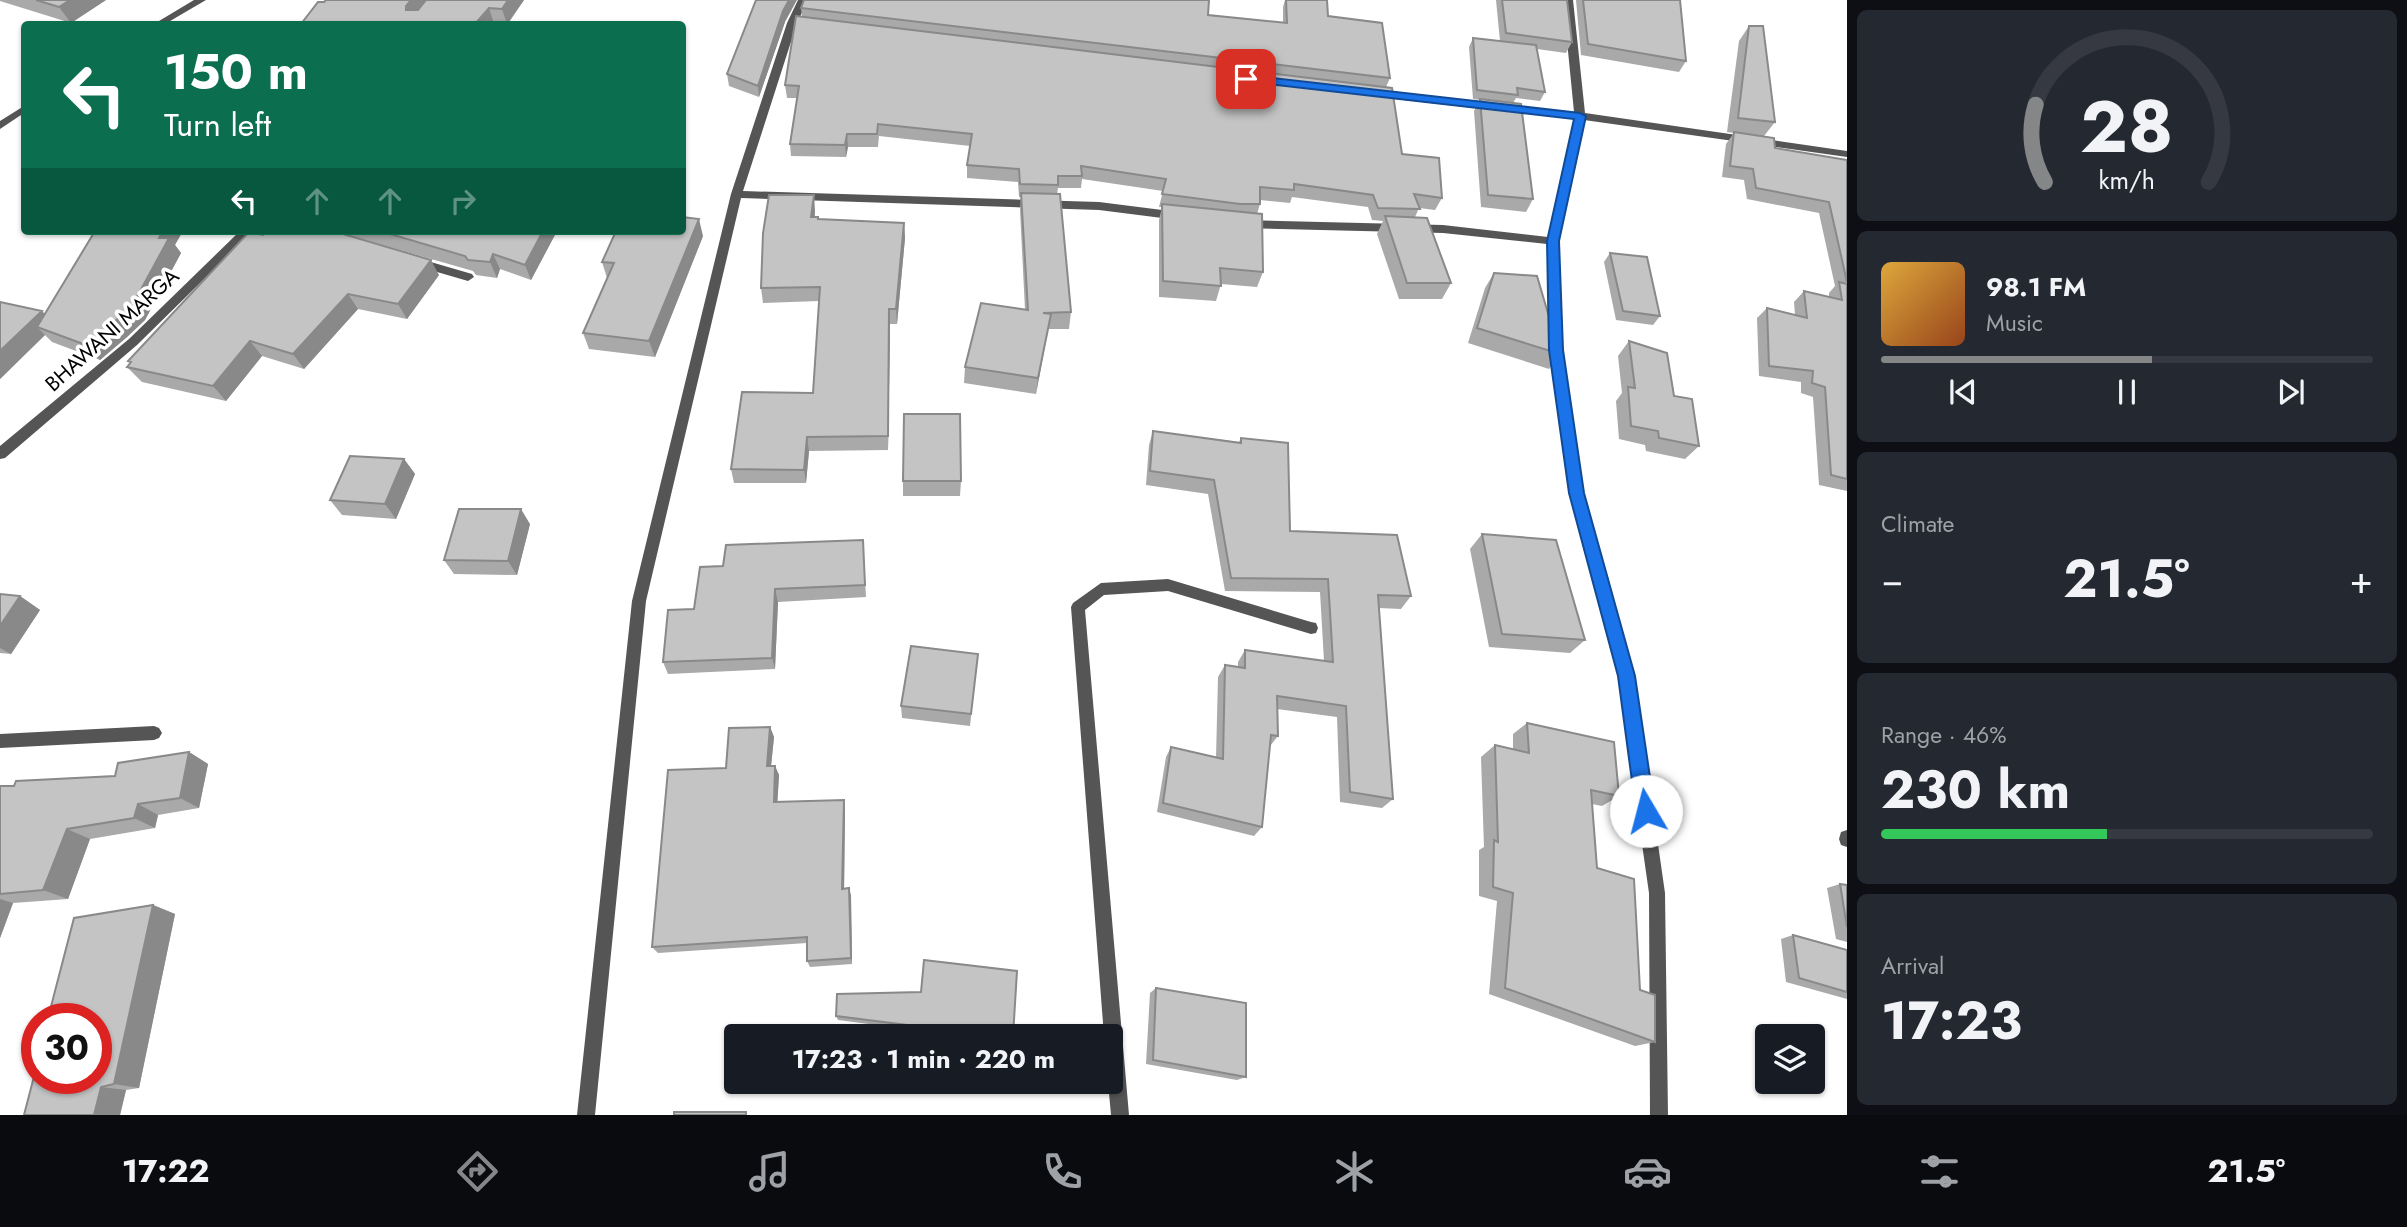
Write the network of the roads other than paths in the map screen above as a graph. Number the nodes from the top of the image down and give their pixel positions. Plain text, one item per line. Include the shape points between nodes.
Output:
1 (201, 0) edge
2 (803, 0) edge
3 (1568, 0) edge
4 (164, 21) edge
5 (1369, 93) edge
6 (21, 111) edge
7 (1580, 116) junction
8 (0, 126) edge
9 (1847, 154) edge
10 (736, 194) junction
11 (1195, 218) edge
12 (1236, 223) edge
13 (243, 235) edge
14 (1553, 241) junction
15 (403, 258) edge
16 (468, 277) edge
17 (0, 454) edge
18 (1311, 628) dead end
19 (154, 733) dead end
20 (0, 741) edge
21 (586, 1115) edge
22 (1120, 1115) edge
23 (1659, 1115) edge

1 - 4 street
2 - 10 street via 799,24
3 - 7 street
5 - 7 street
6 - 8 street
7 - 9 street
7 - 14 street
10 - 11 street via 1099,206
10 - 21 street via 639,601
12 - 14 street via 1443,229
13 - 17 street, BHAWANI MARGA via 133,342
14 - 23 street via 1556,350 1576,493 1626,676 1657,892
15 - 16 street
18 - 22 street via 1168,585 1101,589 1078,607
19 - 20 street

